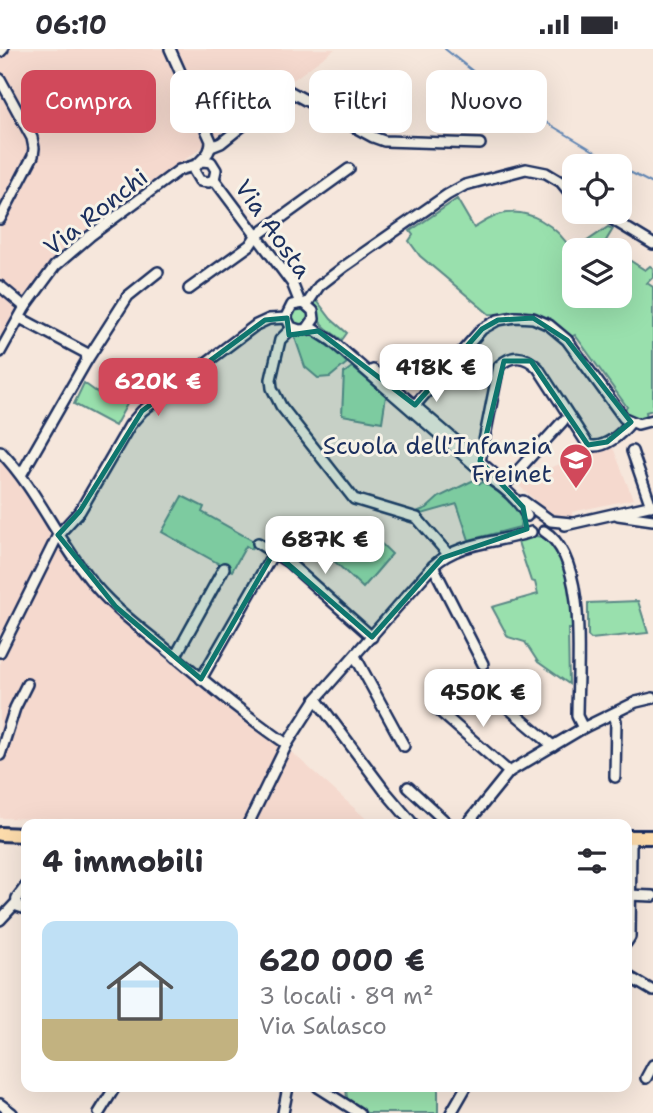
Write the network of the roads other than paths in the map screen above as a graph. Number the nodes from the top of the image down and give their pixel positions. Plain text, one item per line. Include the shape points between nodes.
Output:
1 (170, 49) edge
2 (0, 79) edge
3 (480, 144) dead end
4 (205, 157) junction
5 (349, 169) dead end
6 (211, 181) junction
7 (562, 183) edge
8 (0, 219) edge
9 (620, 224) edge
10 (254, 238) junction
11 (653, 244) edge
12 (158, 272) dead end
13 (292, 283) junction
14 (0, 286) edge
15 (319, 286) junction
16 (189, 289) dead end
17 (300, 304) junction
18 (25, 307) junction
19 (20, 318) junction
20 (286, 318) junction
21 (314, 319) junction
22 (292, 328) junction
23 (307, 329) junction
24 (0, 352) edge
25 (88, 360) junction
26 (377, 376) junction
27 (415, 405) junction
28 (653, 420) edge
29 (563, 421) dead end
30 (631, 422) junction
31 (0, 451) edge
32 (632, 451) dead end
33 (480, 461) junction
34 (21, 475) junction
35 (504, 486) junction
36 (652, 506) edge
37 (613, 514) junction
38 (527, 516) junction
39 (653, 520) edge
40 (543, 522) junction
41 (527, 532) junction
42 (58, 535) junction
43 (258, 543) dead end
44 (274, 552) junction
45 (448, 554) junction
46 (432, 566) junction
47 (224, 568) dead end
48 (372, 637) junction
49 (0, 652) edge
50 (355, 656) junction
51 (175, 657) junction
52 (483, 664) dead end
53 (201, 679) junction
54 (27, 684) dead end
55 (653, 698) edge
56 (316, 699) junction
57 (507, 707) dead end
58 (437, 709) dead end
59 (309, 711) junction
60 (613, 714) junction
61 (331, 720) junction
62 (583, 728) junction
63 (287, 744) junction
64 (404, 745) dead end
65 (553, 746) junction
66 (0, 755) edge
67 (509, 772) junction
68 (615, 777) dead end
69 (408, 787) dead end
70 (404, 813) junction
71 (250, 819) edge
72 (403, 819) edge
73 (409, 819) edge
74 (443, 819) edge
75 (471, 819) edge
76 (0, 826) edge
77 (21, 827) edge
78 (0, 834) edge
79 (21, 835) edge
80 (653, 837) edge
81 (632, 841) edge
82 (632, 842) edge
83 (653, 845) edge
84 (21, 893) edge
85 (632, 895) edge
86 (653, 895) edge
87 (16, 905) junction
88 (21, 907) edge
89 (0, 920) edge
90 (632, 978) edge
91 (651, 987) edge
92 (653, 1065) edge
93 (646, 1078) dead end
94 (112, 1092) edge
95 (287, 1092) edge
96 (326, 1092) edge
97 (463, 1092) edge
98 (0, 1104) edge
99 (12, 1113) edge
100 (99, 1113) edge
101 (283, 1113) edge
102 (359, 1113) edge
103 (451, 1113) edge

1 - 4 street
2 - 8 street via 34,148
3 - 4 street via 384,141 287,90
4 - 6 street via 216,170
4 - 6 street via 200,181
4 - 18 street, Via Ronchi via 90,236 55,266
5 - 10 street
6 - 10 street, Via Aosta
7 - 15 street via 547,173 526,169 452,191
9 - 11 street
10 - 13 street, Via Aosta
10 - 16 street
10 - 17 street, Via Aosta
12 - 25 street via 128,296
13 - 15 street via 303,290
13 - 17 street, Via Aosta
14 - 18 street
15 - 17 street
17 - 20 street via 287,312
17 - 21 street via 313,311
18 - 19 street, Via Ronchi
19 - 24 street, Via Ronchi
19 - 25 street via 86,353
20 - 22 street
20 - 42 street via 256,325 142,411 80,512
21 - 23 street
21 - 26 street
22 - 23 street
22 - 45 street via 280,340 271,379 281,406 354,499 417,518
23 - 26 street via 318,331
25 - 34 street
26 - 27 street
26 - 35 street
27 - 30 street via 482,329 515,317 549,325 567,340 620,414
27 - 33 street
28 - 30 street
29 - 35 street
30 - 33 street via 618,436 594,447 588,445 538,368 520,357 510,358 499,366
31 - 34 street
32 - 36 street
33 - 35 street
34 - 42 street
35 - 38 street
35 - 40 street
36 - 37 street
37 - 39 street
37 - 40 street via 571,523
38 - 40 street
38 - 41 street
40 - 41 street via 537,534
40 - 62 street via 573,576 578,606 577,716
41 - 45 street
42 - 49 street
42 - 51 street via 89,580
43 - 44 street
44 - 48 street
44 - 53 street
45 - 46 street
46 - 48 street
46 - 52 street
47 - 51 street
48 - 50 street
50 - 56 street
50 - 64 street
51 - 53 street
53 - 63 street
54 - 66 street
55 - 60 street
56 - 59 street
56 - 61 street
57 - 65 street
58 - 67 street
59 - 61 street
59 - 63 street
60 - 62 street
60 - 68 street
61 - 70 street
62 - 65 street
63 - 71 street
65 - 67 street
67 - 75 street
69 - 74 street
70 - 72 street
70 - 73 street
76 - 77 main road
78 - 79 main road
80 - 81 main road
82 - 83 main road
84 - 87 street
85 - 86 street
87 - 88 street
87 - 89 street
90 - 91 street
92 - 93 street
94 - 100 street
95 - 101 street
96 - 102 street
97 - 103 street
98 - 99 street

